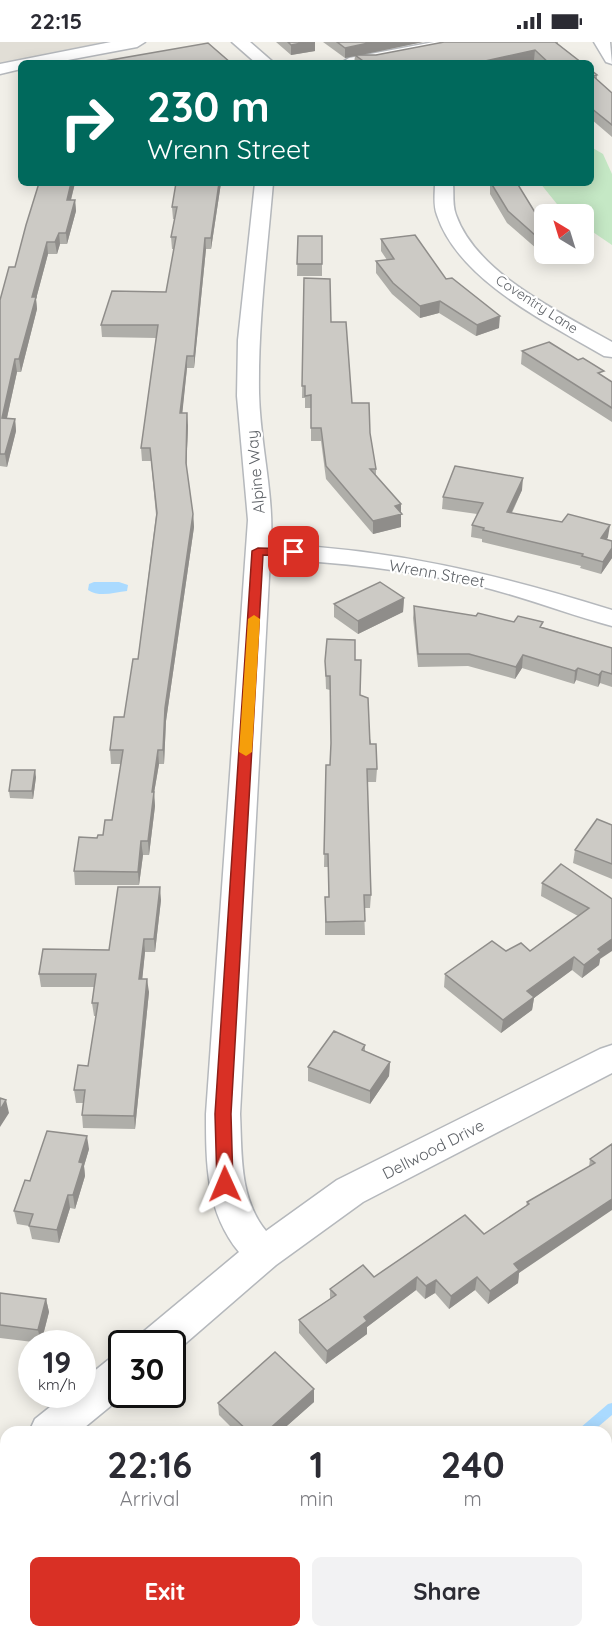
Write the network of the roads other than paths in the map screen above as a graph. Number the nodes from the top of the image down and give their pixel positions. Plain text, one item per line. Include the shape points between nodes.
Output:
1 (137, 42) edge
2 (240, 42) edge
3 (459, 42) edge
4 (602, 42) edge
5 (612, 58) edge
6 (42, 60) edge
7 (262, 60) edge
8 (365, 60) edge
9 (18, 65) edge
10 (0, 69) edge
11 (264, 186) edge
12 (444, 186) edge
13 (612, 351) edge
14 (258, 551) junction
15 (612, 618) edge
16 (612, 1058) edge
17 (263, 1254) junction
18 (173, 1330) edge
19 (108, 1384) edge
20 (56, 1426) edge

1 - 6 street
2 - 7 street
3 - 8 street
4 - 5 street
9 - 10 street
11 - 14 street, Alpine Way via 249,340 248,396 259,510
12 - 13 street, Coventry Lane via 450,225 483,267 534,304
14 - 15 street, Wrenn Street via 304,553 444,572
14 - 17 street, Alpine Way via 223,1114 225,1184 245,1234
16 - 17 street, Dellwood Drive via 350,1191
17 - 18 street, Dellwood Drive
19 - 20 street

